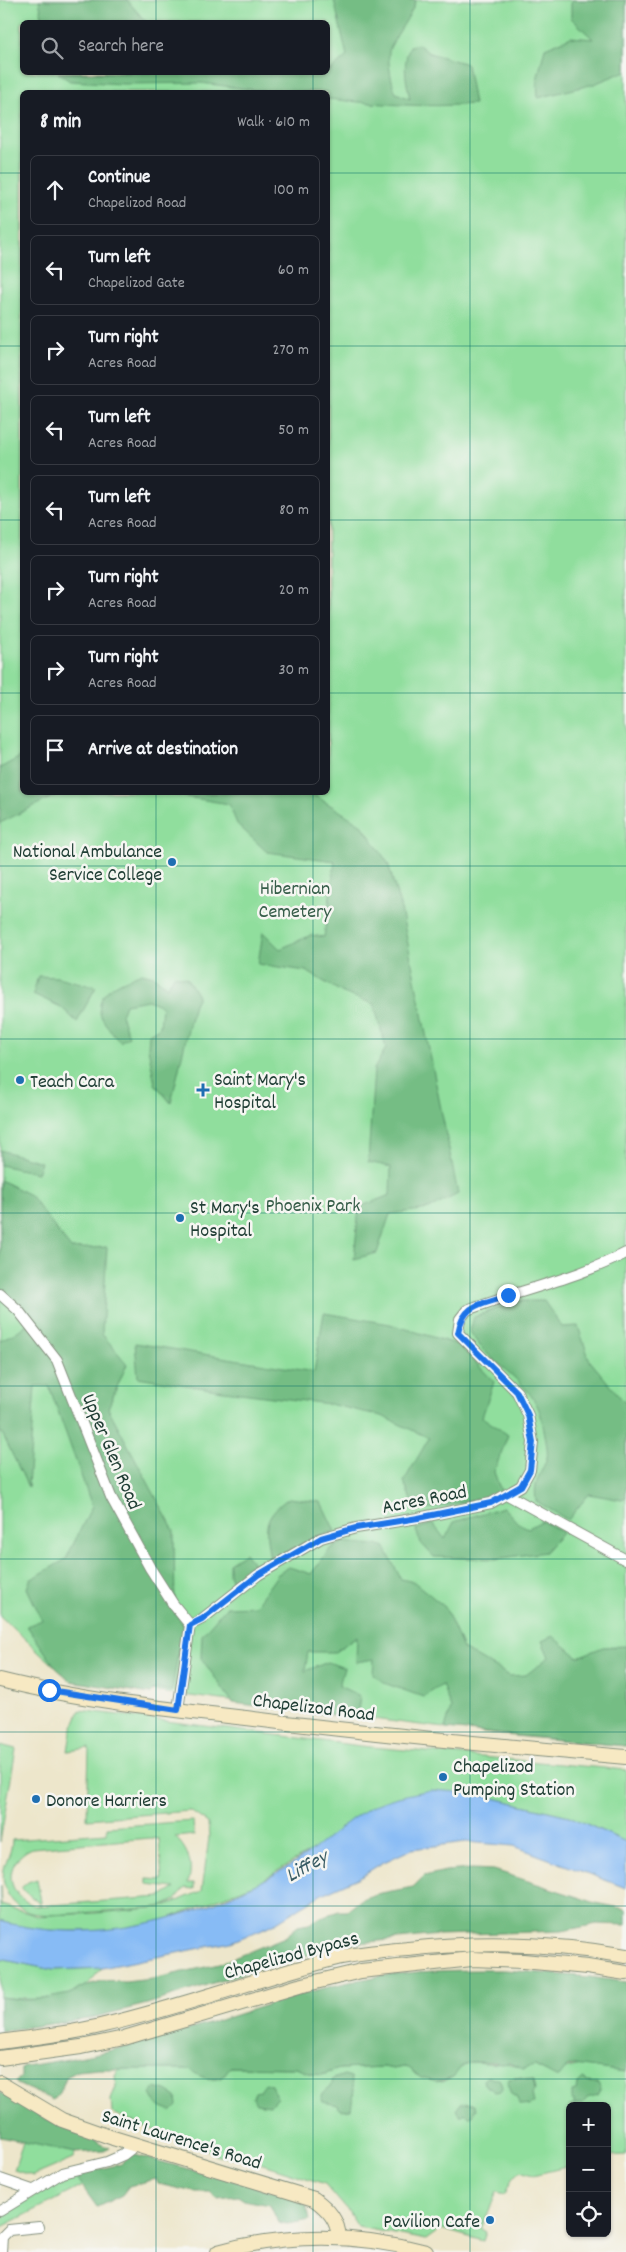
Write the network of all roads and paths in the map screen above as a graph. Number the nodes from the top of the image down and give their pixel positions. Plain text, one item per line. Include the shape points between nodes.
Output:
1 (626, 1253) edge
2 (0, 1294) edge
3 (508, 1495) junction
4 (626, 1560) edge
5 (190, 1625) junction
6 (0, 1680) edge
7 (178, 1710) junction
8 (626, 1757) edge
9 (626, 1956) edge
10 (626, 1973) edge
11 (0, 2042) edge
12 (0, 2058) edge
13 (0, 2083) edge
14 (136, 2145) junction
15 (0, 2179) edge
16 (32, 2190) junction
17 (0, 2211) edge
18 (39, 2226) dead end
19 (339, 2238) junction
20 (0, 2252) edge
21 (218, 2252) edge
22 (426, 2252) edge

1 - 3 street, Acres Road via 576,1275 467,1310 460,1319 458,1333 517,1392 528,1415 533,1442 530,1470 521,1486
2 - 5 street, Upper Glen Road via 18,1310 57,1360 111,1497 155,1576
3 - 4 street
3 - 5 street, Acres Road via 491,1503 356,1528 321,1538 258,1575
5 - 7 street
6 - 7 main road, Chapelizod Road
7 - 8 main road, Chapelizod Road via 413,1738
9 - 11 main road, Chapelizod Bypass via 559,1947 478,1943 379,1951 334,1959 102,2026
10 - 12 main road, Chapelizod Bypass via 523,1961 472,1959 361,1972 299,1986 124,2038
13 - 14 main road, Saint Laurence's Road via 62,2120
14 - 16 street via 115,2159 62,2173
14 - 19 main road, Saint Laurence's Road via 314,2199 333,2217
15 - 16 street
16 - 17 street
18 - 20 street via 8,2230 2,2237
19 - 21 main road via 288,2238
19 - 22 main road

